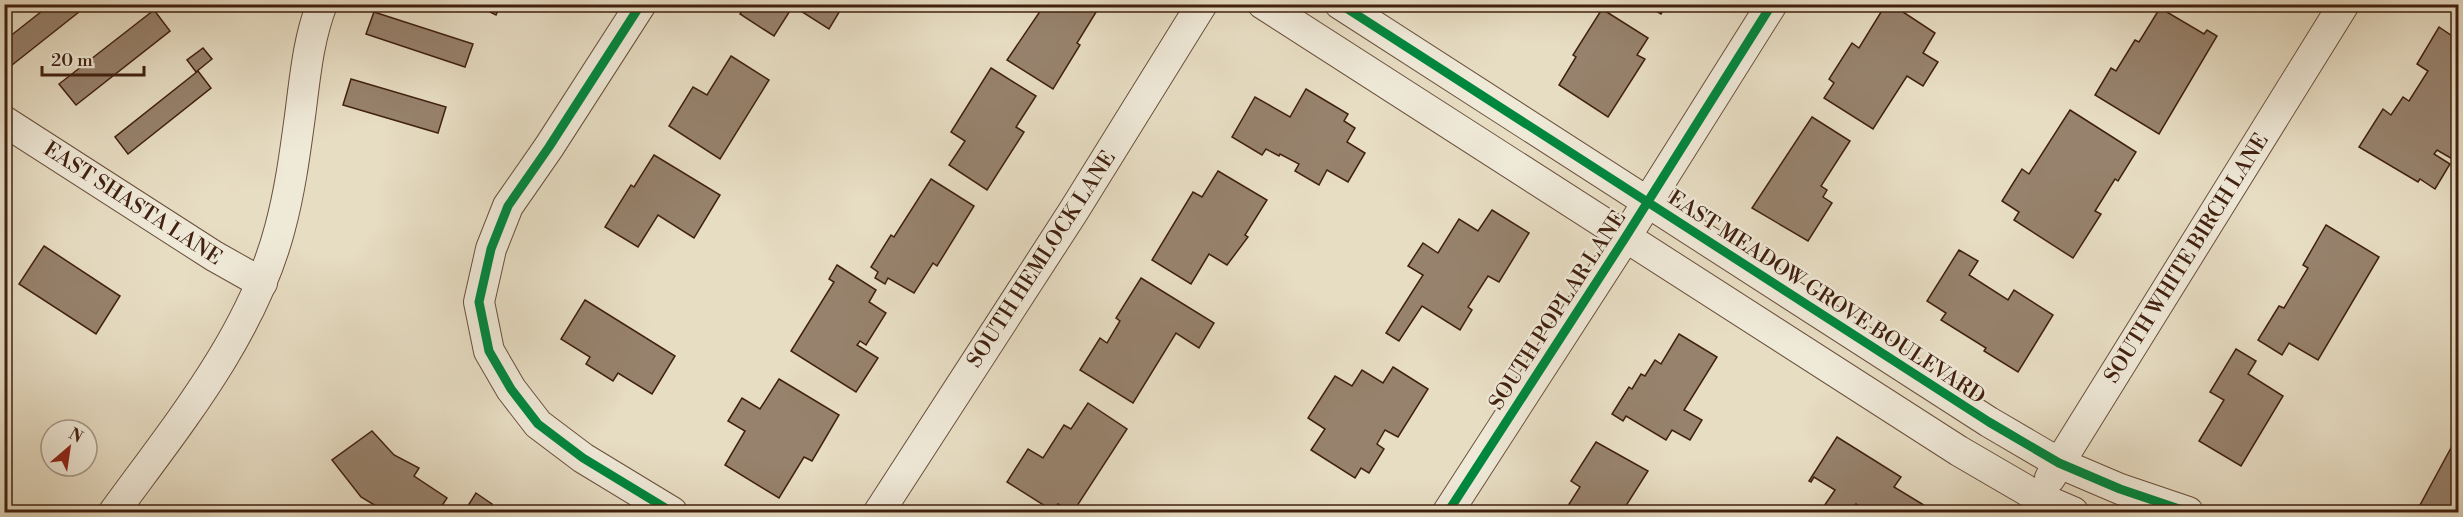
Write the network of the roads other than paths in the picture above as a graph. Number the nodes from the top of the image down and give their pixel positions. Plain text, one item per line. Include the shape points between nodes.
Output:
1 (322, 4) edge
2 (641, 4) edge
3 (1202, 4) edge
4 (1263, 4) edge
5 (1340, 4) edge
6 (1772, 4) edge
7 (2344, 4) edge
8 (4, 121) edge
9 (1647, 203) junction
10 (1625, 238) junction
11 (262, 283) junction
12 (2059, 463) junction
13 (2033, 505) edge
14 (114, 513) edge
15 (672, 513) edge
16 (879, 513) edge
17 (1448, 513) edge
18 (2073, 513) edge
19 (2188, 513) edge

1 - 11 street via 306,64 291,181
2 - 15 street via 508,206 491,249 479,302 489,351 538,424 583,458
3 - 16 street, SOUTH HEMLOCK LANE
4 - 10 street
5 - 9 street, EAST MEADOW GROVE BOULEVARD
6 - 9 street, SOUTH POPLAR LANE
7 - 12 street, SOUTH WHITE BIRCH LANE
8 - 11 street, EAST SHASTA LANE
9 - 10 street, SOUTH POPLAR LANE
9 - 12 street, EAST MEADOW GROVE BOULEVARD
10 - 13 street via 1959,452
10 - 17 street, SOUTH POPLAR LANE
11 - 14 street via 214,374
12 - 13 street, SOUTH WHITE BIRCH LANE
12 - 19 street, EAST MEADOW GROVE BOULEVARD
13 - 18 street

